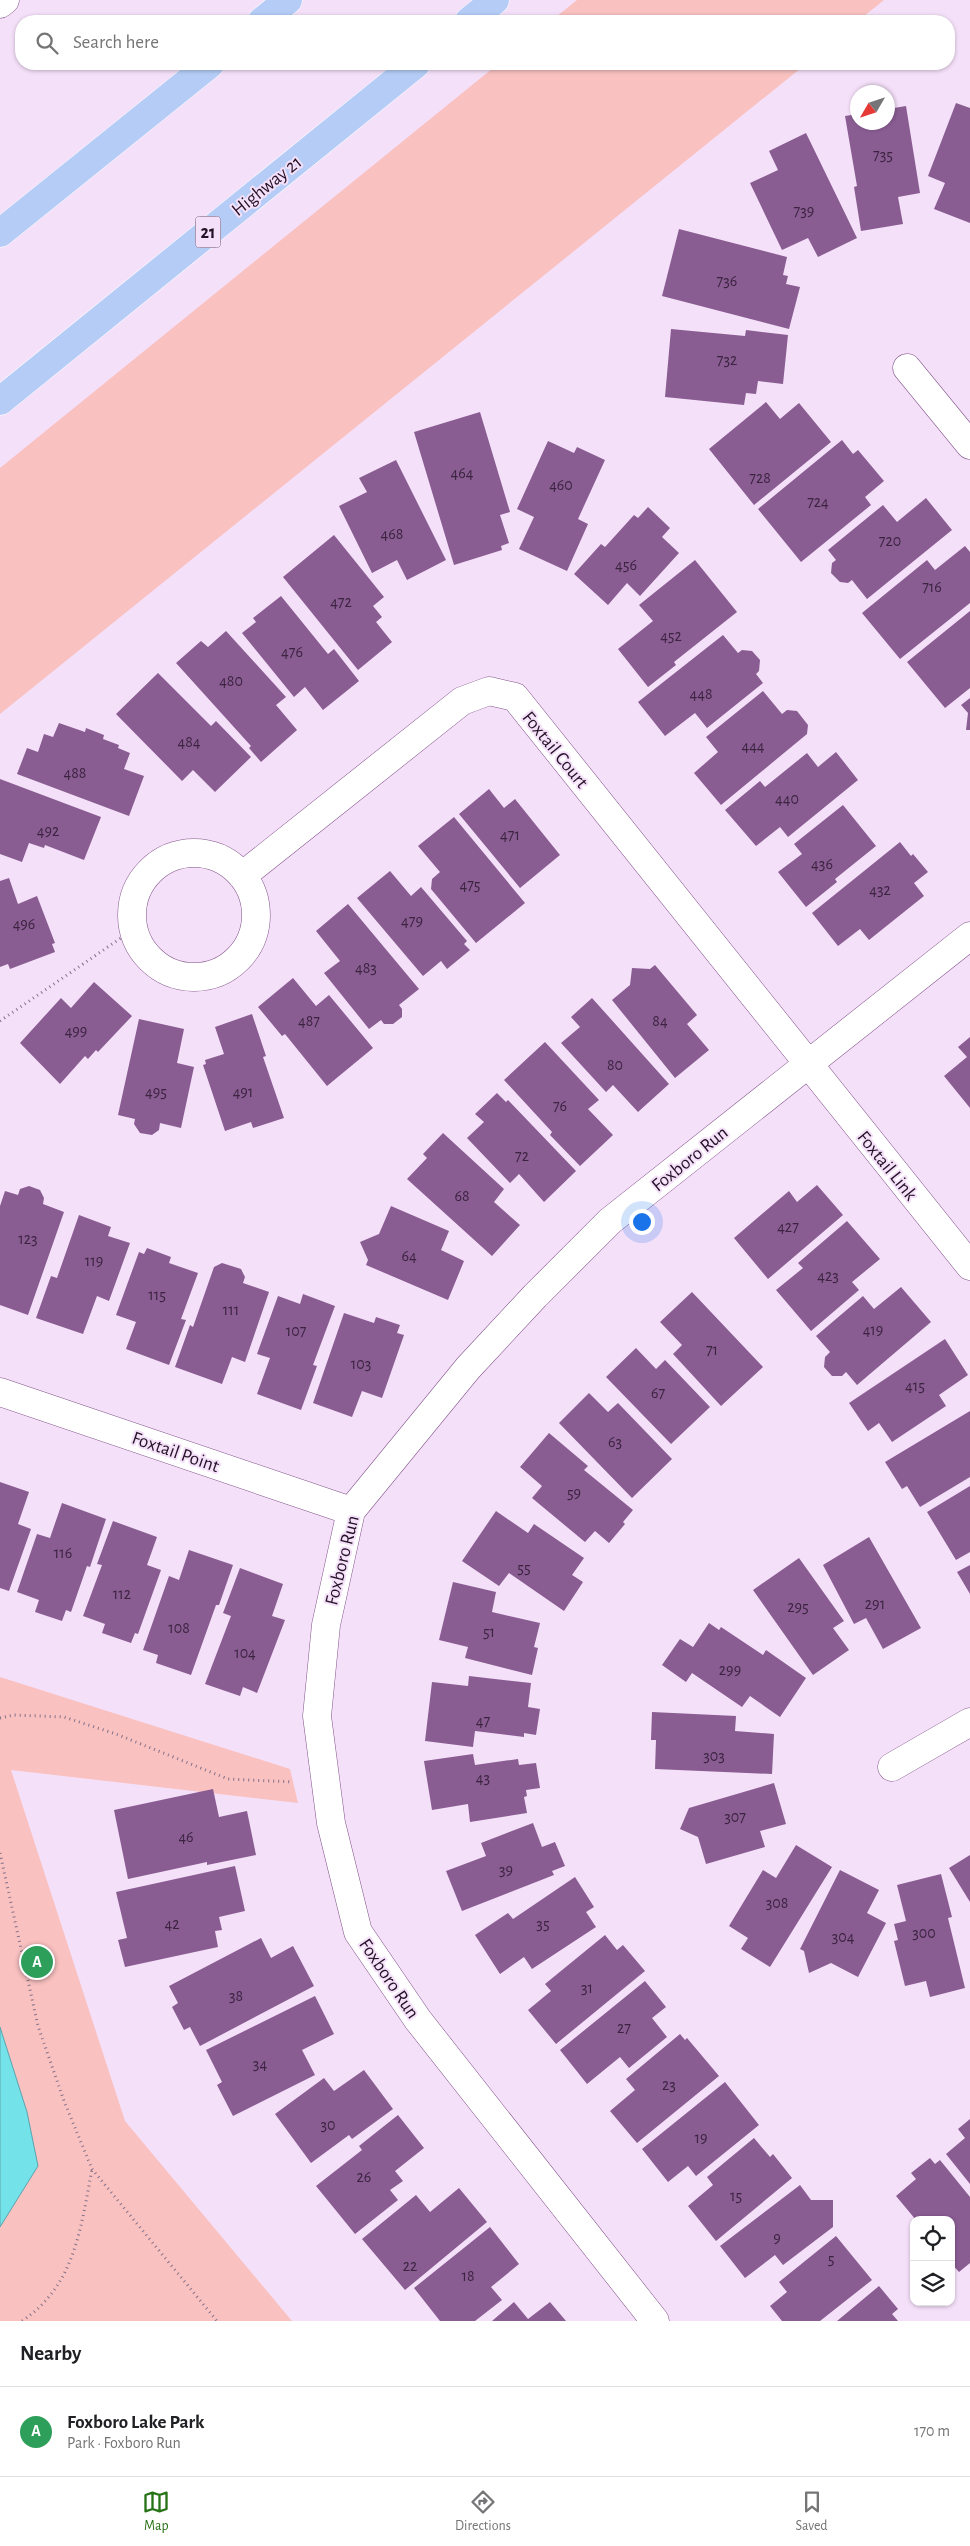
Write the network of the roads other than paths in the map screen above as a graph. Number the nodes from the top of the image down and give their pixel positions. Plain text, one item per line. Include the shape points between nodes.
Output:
1 (5, 0) edge
2 (288, 0) edge
3 (495, 0) edge
4 (0, 4) edge
5 (269, 15) edge
6 (476, 15) edge
7 (203, 70) edge
8 (409, 70) edge
9 (0, 234) edge
10 (907, 368) dead end
11 (0, 401) edge
12 (970, 445) edge
13 (242, 876) junction
14 (970, 936) edge
15 (807, 1064) junction
16 (970, 1266) edge
17 (0, 1392) edge
18 (351, 1510) junction
19 (970, 1722) edge
20 (892, 1767) dead end
21 (655, 2321) edge

1 - 4 street
2 - 5 main road
3 - 6 main road
7 - 9 main road
8 - 11 main road, Highway 21 / 21
10 - 12 street
13 - 13 street via 250,885 256,904 256,925 250,944 238,960 221,972 201,978 181,976 162,969 146,955 136,937 131,916 134,896 144,877 159,863 178,854 199,852 219,857
13 - 15 street, Foxtail Court via 462,701 489,691 515,697
14 - 15 street, Foxboro Run
15 - 16 street, Foxtail Link
15 - 18 street, Foxboro Run via 610,1221 468,1368
17 - 18 street, Foxtail Point
18 - 21 street, Foxboro Run via 326,1625 317,1716 331,1823 358,1932 418,2020
19 - 20 street

